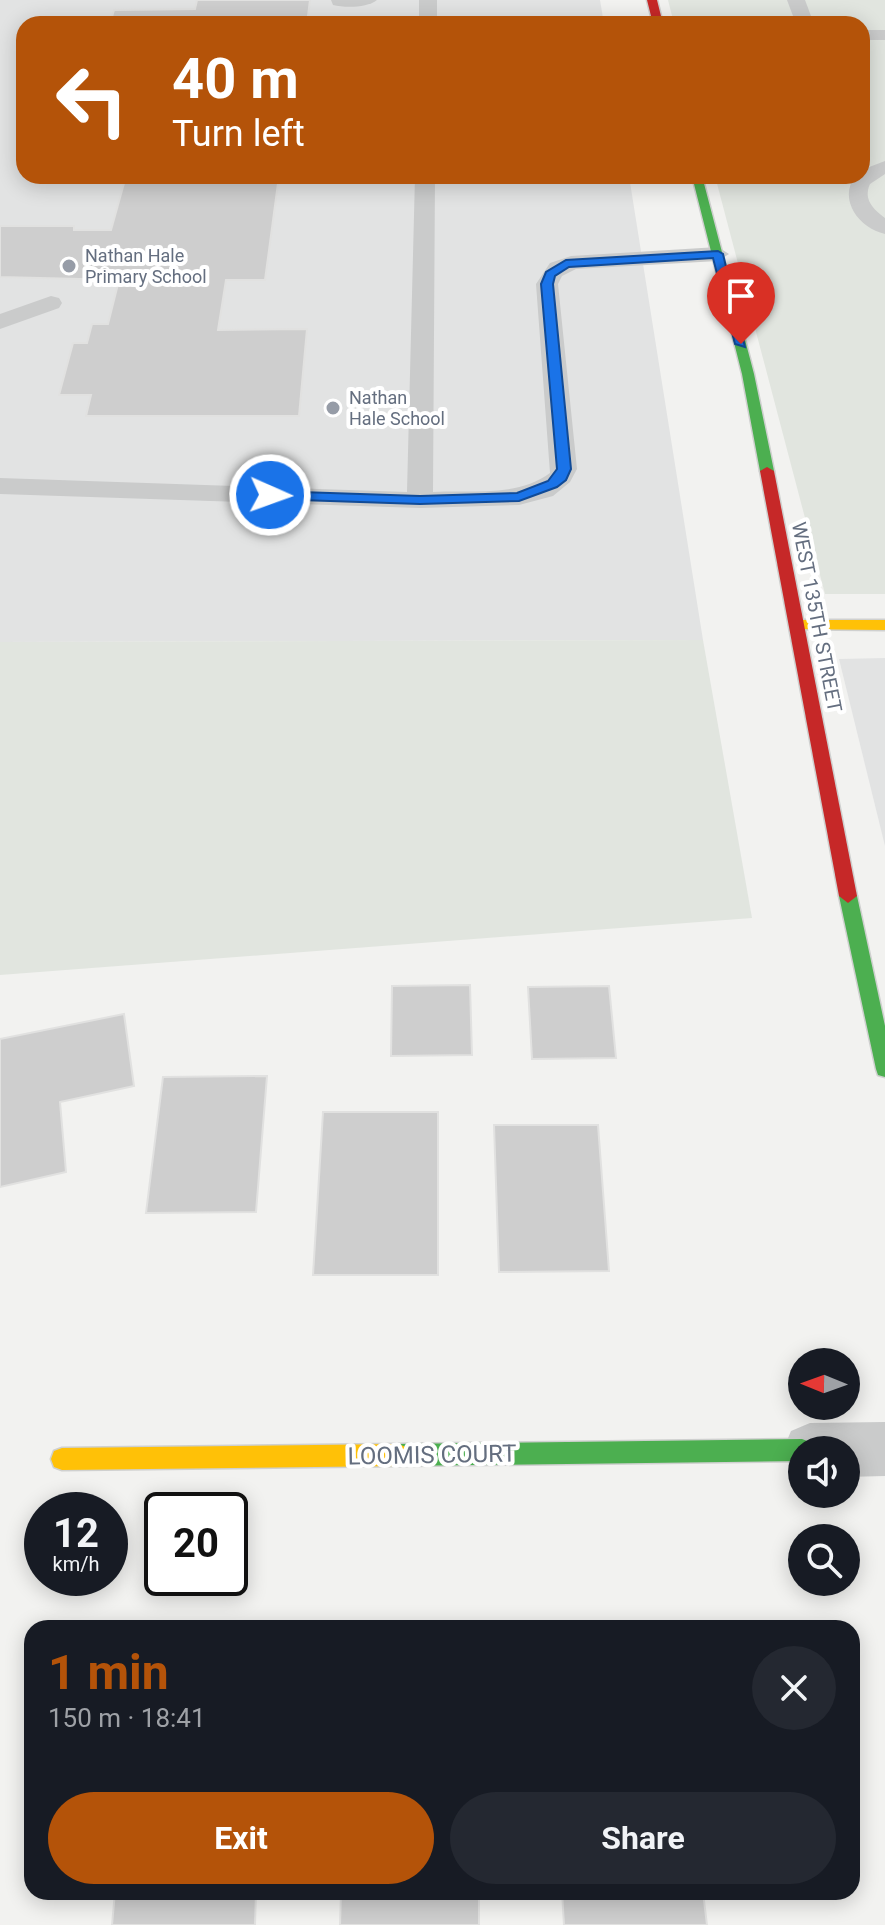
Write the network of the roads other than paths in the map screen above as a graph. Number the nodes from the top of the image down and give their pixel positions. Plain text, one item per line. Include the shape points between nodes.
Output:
1 (368, 0) edge
2 (339, 1) edge
3 (425, 184) edge
4 (699, 184) edge
5 (861, 184) edge
6 (885, 228) edge
7 (718, 254) junction
8 (51, 303) dead end
9 (0, 322) edge
10 (0, 486) edge
11 (420, 500) junction
12 (796, 625) junction
13 (885, 625) edge
14 (885, 1069) edge
15 (860, 1449) edge
16 (885, 1449) edge
17 (788, 1450) edge
18 (62, 1459) dead end

1 - 2 lane
3 - 11 lane
4 - 7 street, WEST 135TH STREET
5 - 6 lane via 856,198 860,208
7 - 11 lane via 558,267 547,284 561,477 544,490 519,497
7 - 12 street, WEST 135TH STREET via 748,374
8 - 9 lane
10 - 11 lane
12 - 13 street
12 - 14 street, WEST 135TH STREET
15 - 16 street
17 - 18 street, LOOMIS COURT

